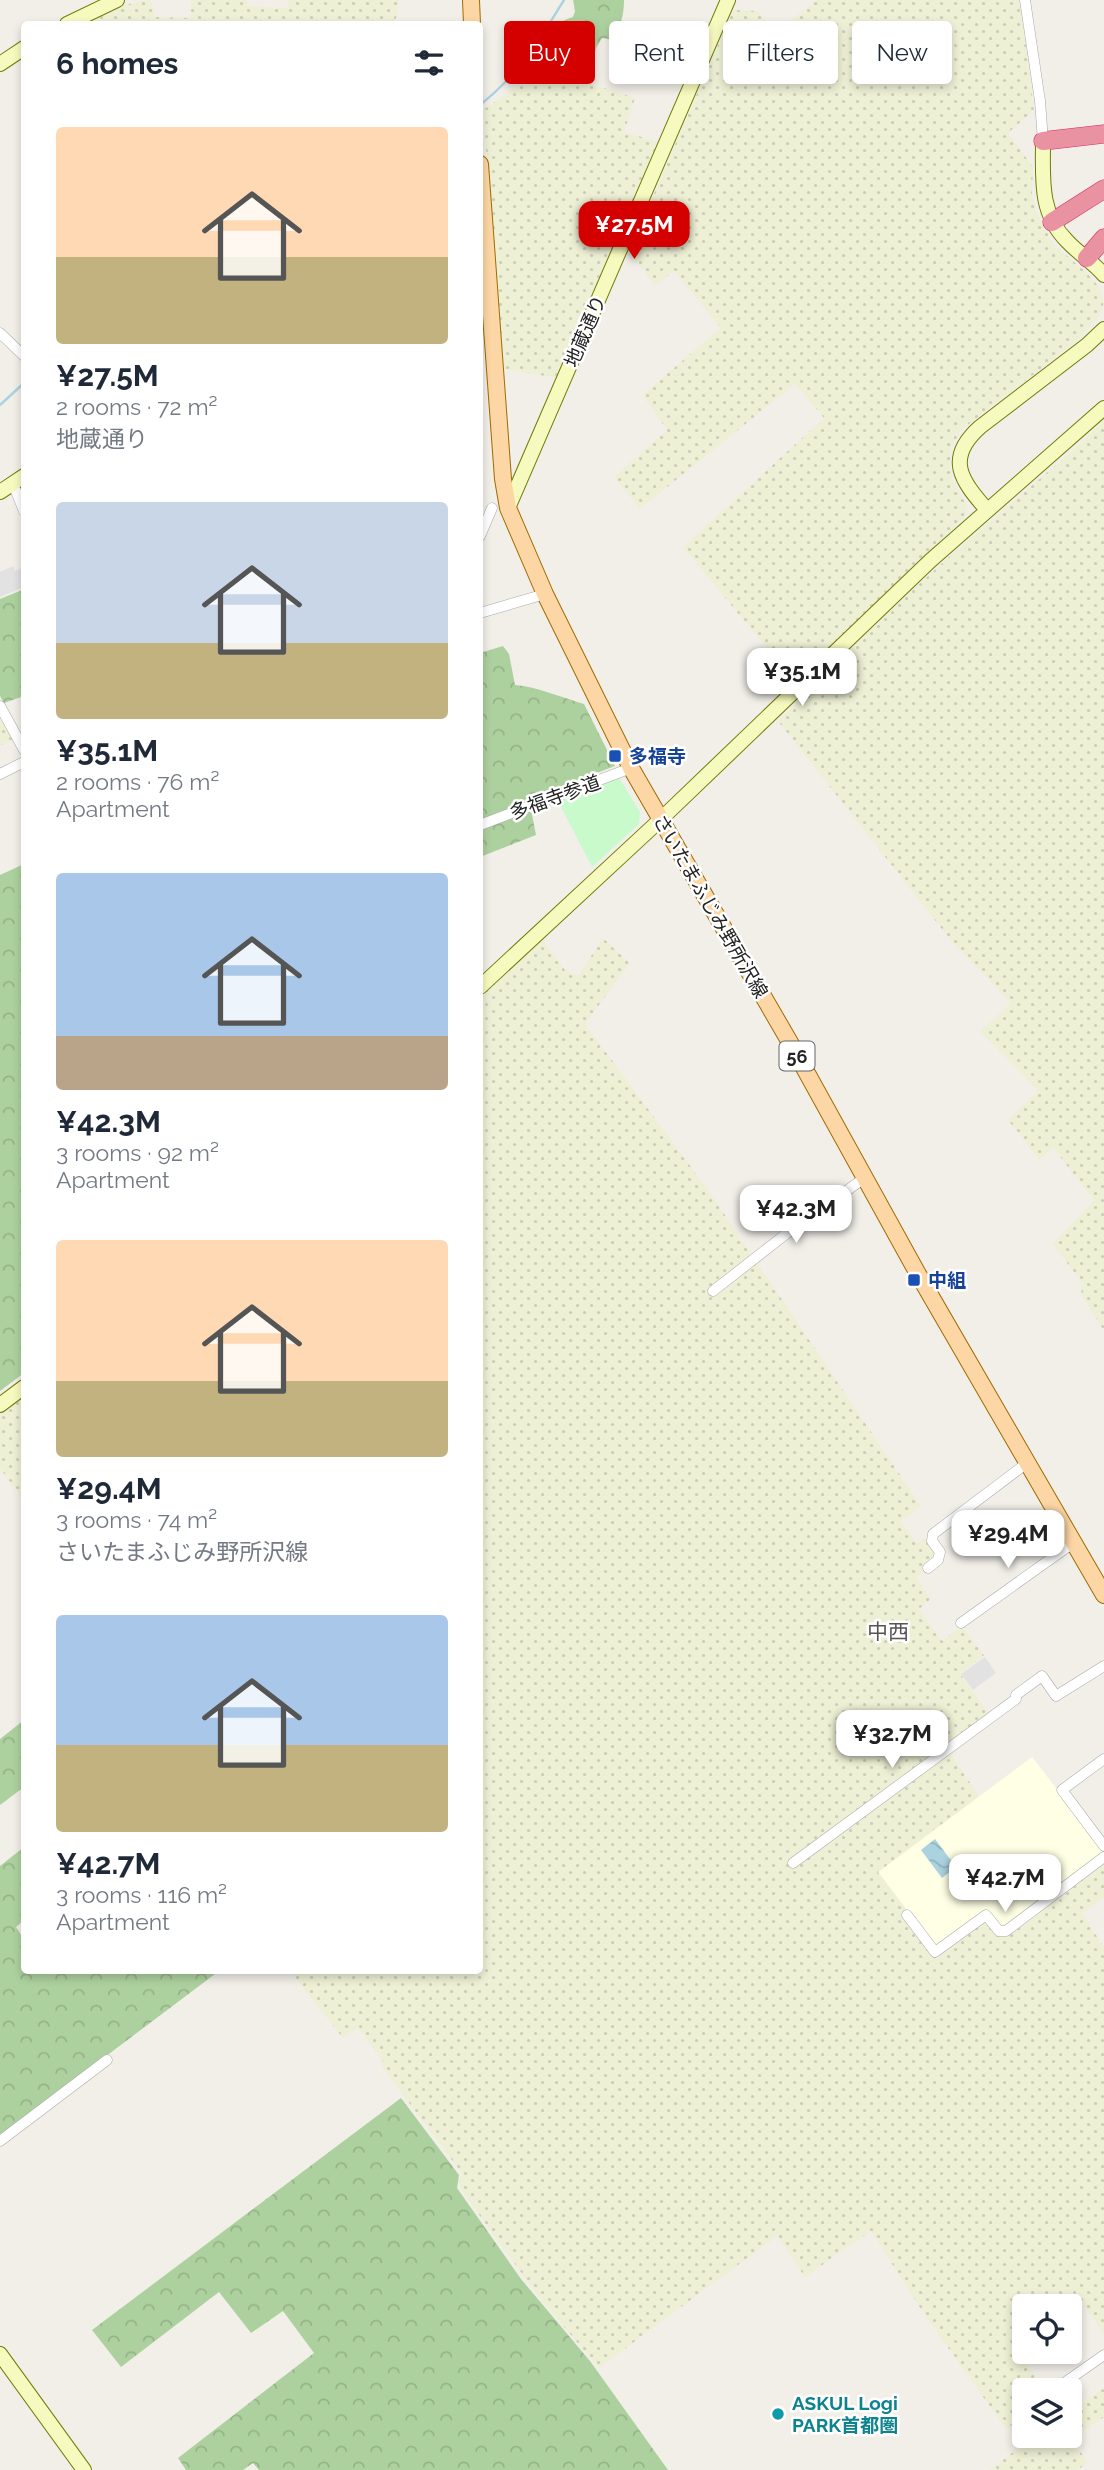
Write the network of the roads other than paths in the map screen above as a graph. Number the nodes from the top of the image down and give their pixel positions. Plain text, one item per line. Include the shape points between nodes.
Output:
1 (117, 0) edge
2 (471, 0) edge
3 (729, 0) edge
4 (1026, 0) edge
5 (72, 21) edge
6 (472, 21) edge
7 (21, 50) edge
8 (0, 64) edge
9 (1104, 134) edge
10 (1044, 141) junction
11 (1104, 189) edge
12 (483, 207) edge
13 (1052, 222) junction
14 (1104, 238) edge
15 (1087, 258) junction
16 (1104, 275) edge
17 (1104, 329) edge
18 (0, 334) edge
19 (21, 353) edge
20 (1104, 408) edge
21 (19, 480) edge
22 (0, 492) edge
23 (483, 506) edge
24 (500, 508) junction
25 (987, 510) junction
26 (483, 532) edge
27 (545, 594) junction
28 (483, 613) edge
29 (0, 706) edge
30 (21, 744) edge
31 (21, 764) edge
32 (631, 768) junction
33 (0, 774) edge
34 (660, 820) junction
35 (483, 824) edge
36 (483, 984) edge
37 (863, 1178) junction
38 (713, 1291) dead end
39 (21, 1389) edge
40 (0, 1405) edge
41 (1027, 1464) junction
42 (1073, 1543) junction
43 (928, 1568) dead end
44 (1104, 1595) edge
45 (961, 1623) dead end
46 (1104, 1665) edge
47 (1104, 1759) edge
48 (1104, 1846) edge
49 (1104, 1857) edge
50 (793, 1863) dead end
51 (907, 1915) dead end
52 (107, 2060) dead end
53 (0, 2141) edge
54 (0, 2354) edge
55 (1104, 2355) edge
56 (1071, 2378) edge
57 (84, 2470) edge

1 - 5 street
2 - 6 main road
3 - 24 street, 地蔵通り
4 - 10 street
7 - 8 street
9 - 10 highway
10 - 13 street via 1043,194
11 - 13 highway
12 - 24 main road, さいたまふじみ野所沢線 / 56
13 - 15 street
14 - 15 highway
15 - 16 street
17 - 25 street via 968,440 960,455 960,475
18 - 19 street
20 - 25 street
21 - 22 street
23 - 24 street
24 - 26 street
24 - 27 main road, さいたまふじみ野所沢線 / 56
25 - 34 street
27 - 28 street
27 - 32 main road, さいたまふじみ野所沢線 / 56
29 - 30 street
31 - 33 street
32 - 34 main road, さいたまふじみ野所沢線 / 56
32 - 35 street, 多福寺参道
34 - 36 street
34 - 37 main road, さいたまふじみ野所沢線 / 56
37 - 38 street
37 - 41 main road, さいたまふじみ野所沢線 / 56
39 - 40 street
41 - 42 main road, さいたまふじみ野所沢線 / 56
41 - 43 street via 933,1534 940,1552
42 - 44 main road, さいたまふじみ野所沢線 / 56
42 - 45 street
46 - 50 street via 1056,1696 1042,1676
47 - 48 street via 1062,1790
49 - 51 street via 1006,1931 999,1931 986,1915 935,1952
52 - 53 street
54 - 57 street
55 - 56 street

